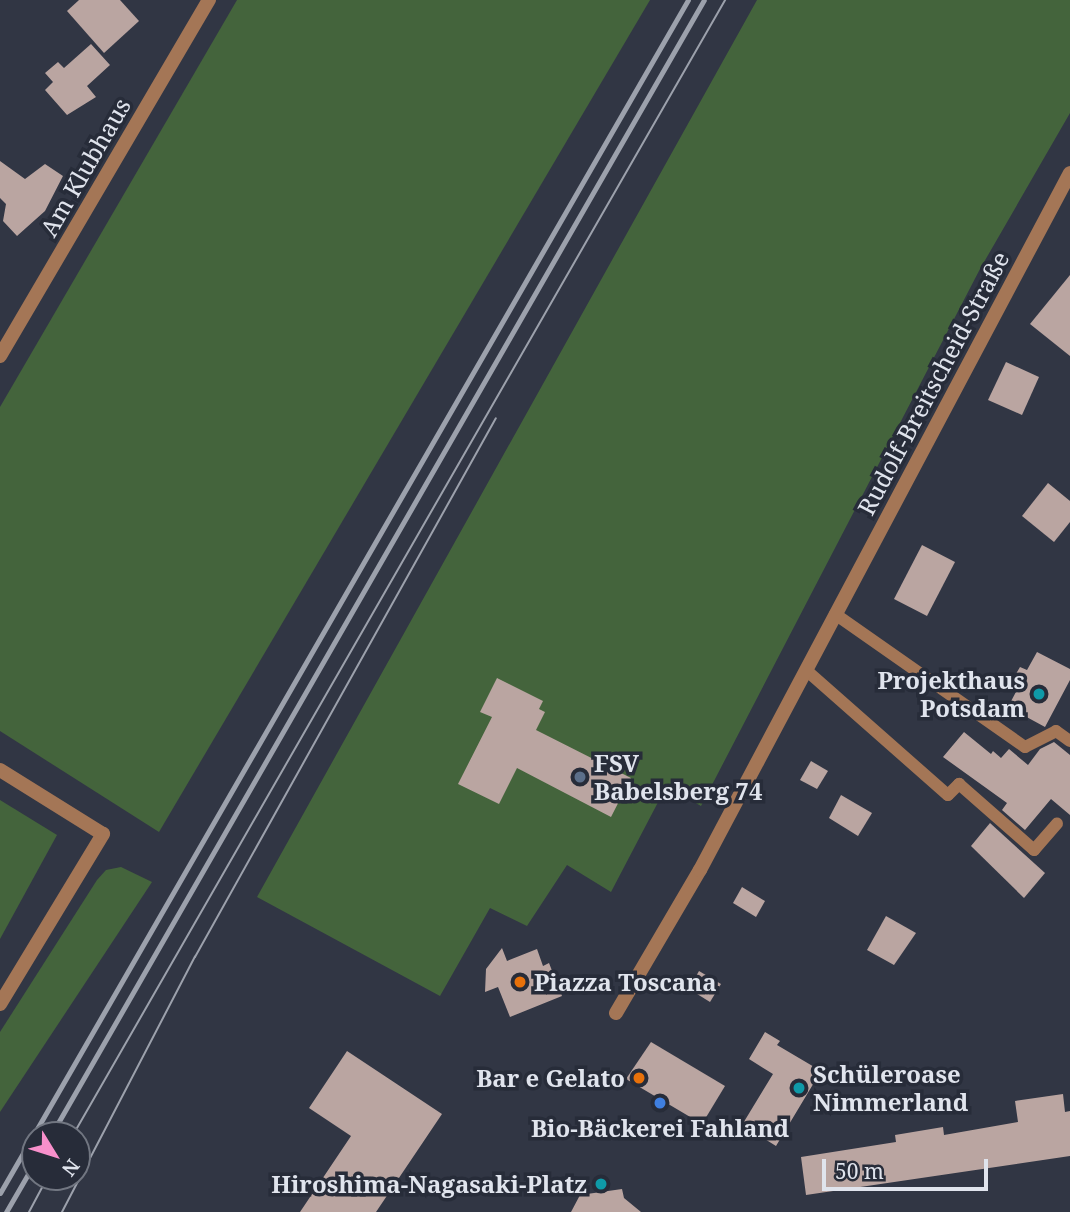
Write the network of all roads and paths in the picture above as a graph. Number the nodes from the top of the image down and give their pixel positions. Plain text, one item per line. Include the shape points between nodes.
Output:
1 (209, 0) edge
2 (1068, 180) edge
3 (0, 356) edge
4 (835, 614) junction
5 (806, 670) junction
6 (1070, 741) edge
7 (0, 771) edge
8 (1057, 824) dead end
9 (0, 1004) edge
10 (617, 1013) dead end

1 - 3 street, Am Klubhaus
2 - 4 street, Rudolf-Breitscheid-Straße
4 - 5 street, Rudolf-Breitscheid-Straße
4 - 6 lane via 1025,747 1056,731
5 - 8 lane via 948,795 959,784 1034,850
5 - 10 street, Rudolf-Breitscheid-Straße via 688,892
7 - 9 street via 103,834

